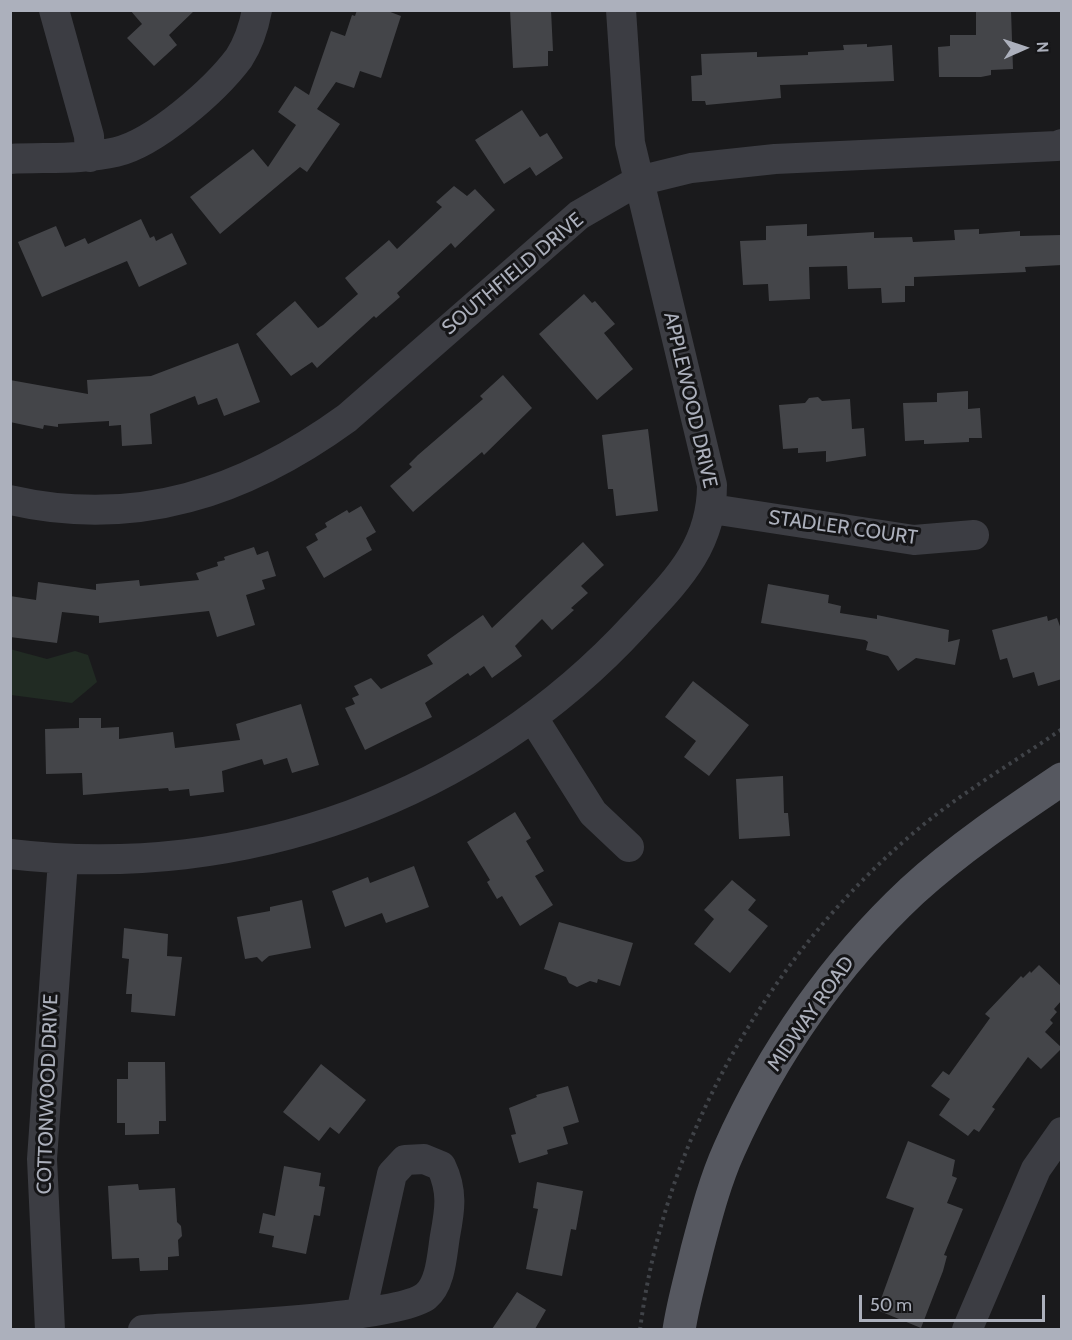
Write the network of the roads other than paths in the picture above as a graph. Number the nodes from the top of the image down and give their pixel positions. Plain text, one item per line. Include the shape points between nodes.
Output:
1 (54, 10) edge
2 (257, 10) edge
3 (621, 10) edge
4 (1060, 146) edge
5 (90, 157) junction
6 (10, 159) edge
7 (638, 181) junction
8 (10, 500) edge
9 (712, 509) junction
10 (974, 535) dead end
11 (533, 718) junction
12 (1062, 779) edge
13 (629, 847) dead end
14 (10, 854) edge
15 (63, 860) junction
16 (1062, 1132) edge
17 (361, 1313) junction
18 (50, 1329) edge
19 (142, 1329) edge
20 (679, 1329) edge
21 (967, 1329) edge

1 - 5 street via 89,136
2 - 5 street via 240,56 211,88 152,138 135,147
3 - 7 street, APPLEWOOD DRIVE via 630,143
4 - 7 street, SOUTHFIELD DRIVE via 775,159 691,168
5 - 6 street
7 - 8 street, SOUTHFIELD DRIVE via 579,215 347,418 271,467 194,497 155,507 74,510
7 - 9 street, APPLEWOOD DRIVE via 707,458
9 - 10 street, STADLER COURT via 914,540
9 - 11 street, APPLEWOOD DRIVE via 706,532 691,559 662,595 596,664
11 - 13 street via 593,813
11 - 15 street, APPLEWOOD DRIVE via 496,745 409,792 316,828 197,853 148,859
12 - 20 main road, MIDWAY ROAD via 956,853 912,891 823,989 758,1092 728,1151 705,1222
14 - 15 street, APPLEWOOD DRIVE
15 - 18 street, COTTONWOOD DRIVE via 42,1159
16 - 21 street via 1036,1169
17 - 17 street via 413,1303 427,1295 435,1283 452,1201 441,1166 424,1160 405,1160 392,1174
17 - 19 street

